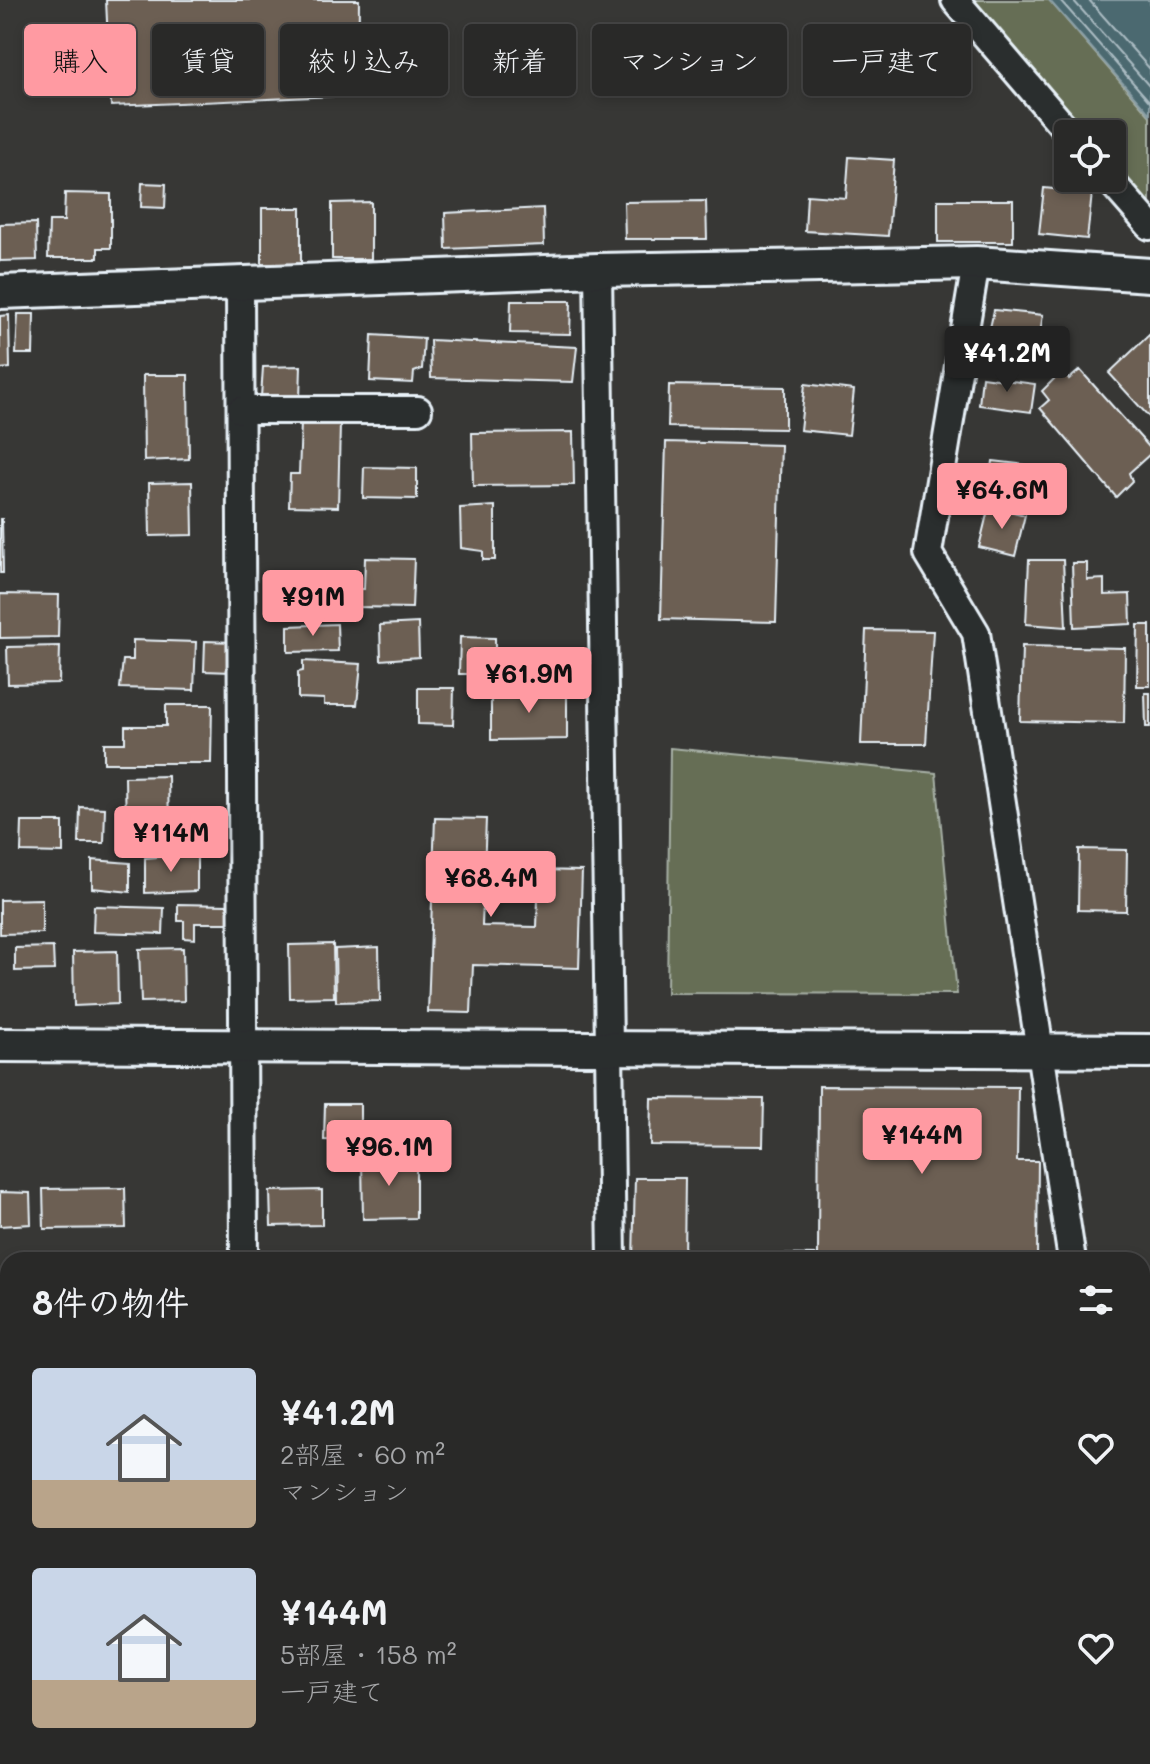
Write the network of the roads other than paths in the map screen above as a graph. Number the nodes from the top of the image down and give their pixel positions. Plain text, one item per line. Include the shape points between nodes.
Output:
1 (955, 0) edge
2 (1058, 120) edge
3 (1120, 192) edge
4 (1150, 226) edge
5 (976, 263) junction
6 (598, 270) junction
7 (1150, 275) edge
8 (240, 283) junction
9 (0, 292) edge
10 (241, 410) junction
11 (418, 410) dead end
12 (0, 1045) edge
13 (245, 1046) junction
14 (610, 1049) junction
15 (1150, 1051) edge
16 (1038, 1052) junction
17 (244, 1252) edge
18 (612, 1252) edge
19 (1071, 1252) edge

1 - 2 street
3 - 4 street
5 - 6 street
5 - 7 street
5 - 16 street via 928,553 976,633
6 - 8 street
6 - 14 street
8 - 9 street
8 - 10 street
10 - 11 street
10 - 13 street
12 - 13 street
13 - 14 street
13 - 17 street
14 - 16 street
14 - 18 street
15 - 16 street
16 - 19 street

